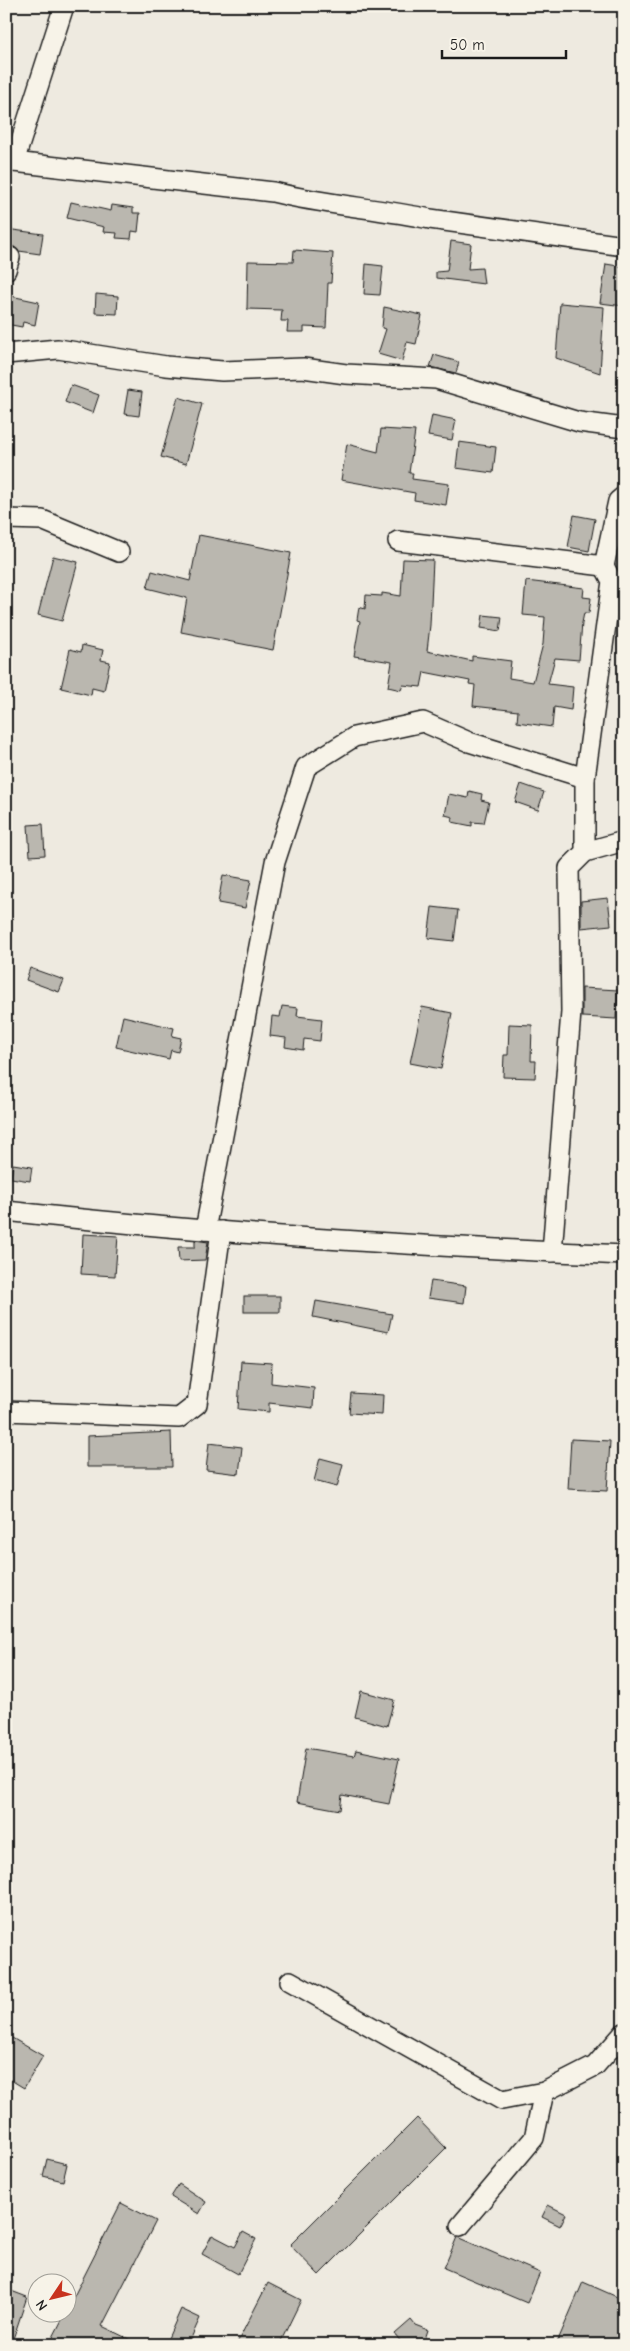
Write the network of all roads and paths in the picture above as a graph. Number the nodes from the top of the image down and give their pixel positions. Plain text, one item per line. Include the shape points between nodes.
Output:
1 (64, 6) edge
2 (10, 160) edge
3 (624, 246) edge
4 (6, 354) edge
5 (624, 428) edge
6 (624, 496) edge
7 (6, 519) edge
8 (398, 542) dead end
9 (119, 552) dead end
10 (604, 566) junction
11 (585, 778) junction
12 (624, 841) edge
13 (585, 852) junction
14 (6, 1211) edge
15 (213, 1231) junction
16 (552, 1252) junction
17 (624, 1255) edge
18 (6, 1411) edge
19 (290, 1981) dead end
20 (624, 2033) edge
21 (544, 2092) junction
22 (460, 2226) dead end

1 - 2 street
2 - 3 street via 273,192 430,219
4 - 5 street via 58,349 222,371 303,368 436,379 579,422
6 - 10 street via 618,501
7 - 9 street via 42,520
8 - 10 street
10 - 11 street via 612,581
11 - 13 street
11 - 15 street via 469,742 423,722 354,737 306,767 275,862
12 - 13 street
13 - 16 street via 569,868 571,1012
14 - 15 street
15 - 16 street
15 - 18 street via 197,1404 180,1418
16 - 17 street
19 - 21 street via 502,2100
20 - 21 street via 595,2066
21 - 22 street via 534,2138

